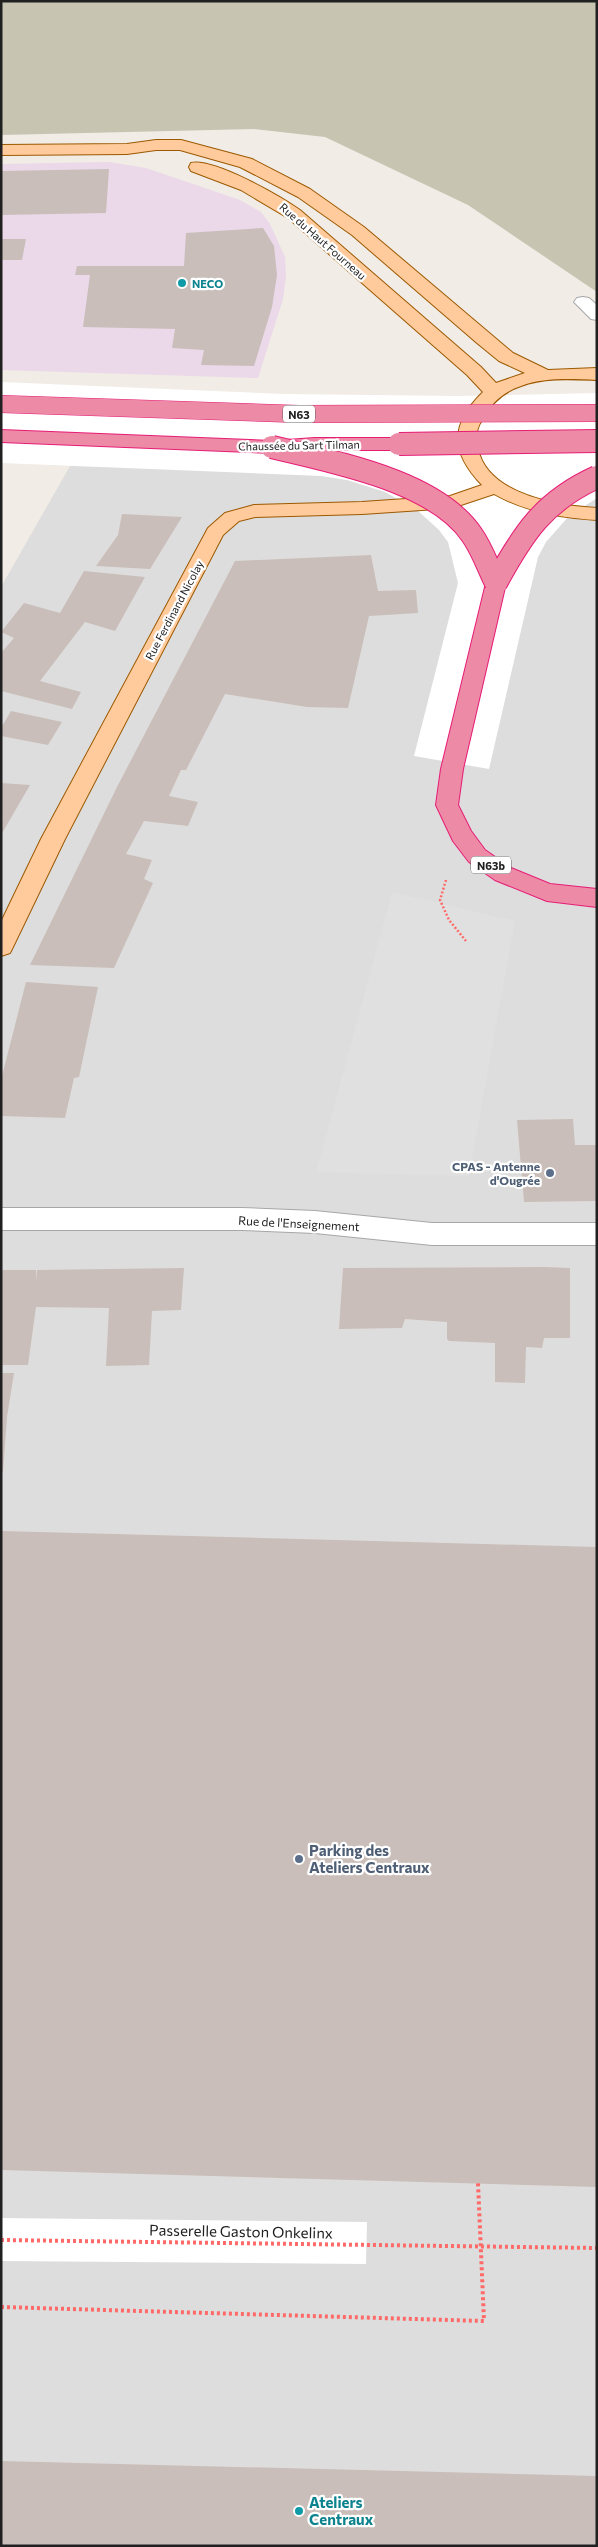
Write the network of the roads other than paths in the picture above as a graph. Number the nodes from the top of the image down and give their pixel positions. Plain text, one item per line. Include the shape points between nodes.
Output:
1 (128, 149) junction
2 (1, 150) edge
3 (583, 302) dead end
4 (597, 315) edge
5 (597, 374) edge
6 (544, 375) junction
7 (494, 392) junction
8 (1, 404) edge
9 (597, 412) edge
10 (1, 436) edge
11 (597, 441) edge
12 (272, 447) junction
13 (597, 477) edge
14 (496, 487) junction
15 (591, 515) edge
16 (496, 583) junction
17 (597, 898) edge
18 (1, 947) edge
19 (1, 1219) edge
20 (597, 1234) edge

1 - 2 main road
1 - 6 main road, Rue du Haut Fourneau via 181,145 246,163 273,175 304,192 358,231 506,356
1 - 7 main road, Rue du Haut Fourneau via 213,172 272,199 294,214 433,334
3 - 4 street
5 - 6 main road
6 - 7 main road
7 - 14 main road via 480,407 466,432 469,453 477,470
8 - 9 highway, N63, bridge via 282,414
10 - 12 highway, Chaussée du Sart Tilman
11 - 12 highway, Chaussée du Sart Tilman, bridge
12 - 16 highway, bridge via 363,469 407,486 443,506 472,534
13 - 16 highway, bridge via 562,494 537,515 519,540
14 - 15 main road via 514,497 558,510
14 - 18 main road, Rue Ferdinand Nicolay via 452,502 254,511 232,517 215,532 53,839
16 - 17 highway, N63b via 452,769 447,805 461,835 477,856 503,874 547,892
19 - 20 street, Rue de l'Enseignement via 242,1219 315,1222 432,1234

